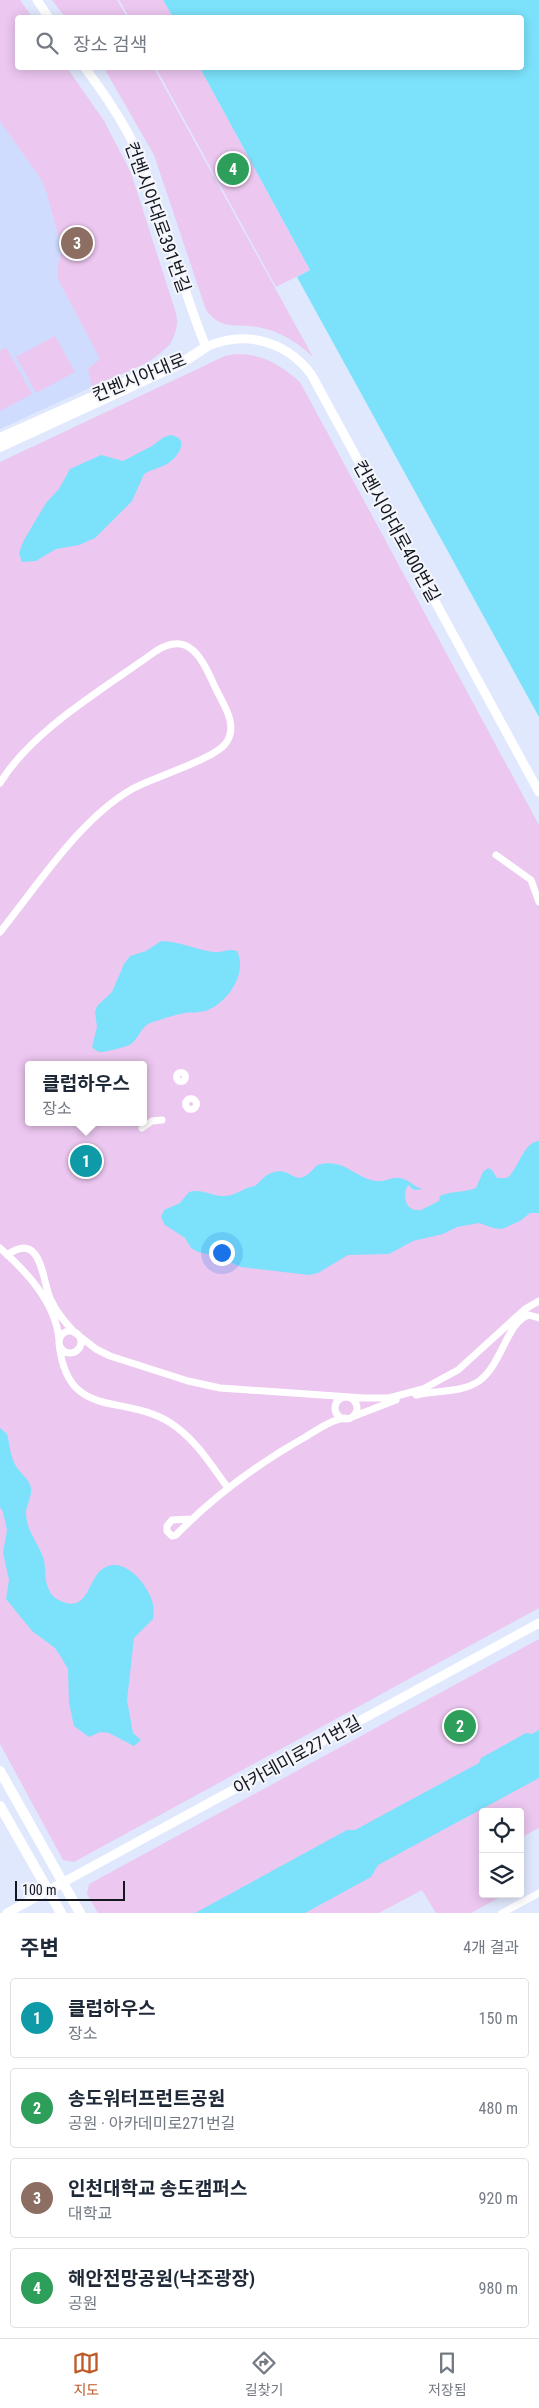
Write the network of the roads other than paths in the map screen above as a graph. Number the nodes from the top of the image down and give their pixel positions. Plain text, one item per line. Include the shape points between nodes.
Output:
1 (37, 0) edge
2 (47, 15) edge
3 (86, 70) edge
4 (206, 347) junction
5 (193, 355) junction
6 (0, 438) edge
7 (0, 448) edge
8 (0, 783) edge
9 (539, 792) edge
10 (496, 855) dead end
11 (539, 902) edge
12 (0, 932) edge
13 (162, 1120) dead end
14 (147, 1125) edge
15 (145, 1126) edge
16 (142, 1128) dead end
17 (0, 1248) edge
18 (7, 1255) junction
19 (539, 1301) edge
20 (539, 1318) edge
21 (77, 1334) junction
22 (59, 1341) junction
23 (92, 1346) junction
24 (75, 1350) junction
25 (63, 1366) junction
26 (328, 1395) junction
27 (347, 1397) junction
28 (336, 1403) junction
29 (336, 1413) junction
30 (348, 1418) junction
31 (334, 1421) junction
32 (228, 1488) junction
33 (192, 1519) dead end
34 (539, 1623) edge
35 (0, 1771) edge
36 (0, 1806) edge
37 (55, 1887) junction
38 (539, 1893) edge
39 (8, 1913) edge
40 (61, 1913) edge
41 (80, 1913) edge
42 (502, 1913) edge

1 - 2 street
3 - 4 street, 컨벤시아대로391번길 via 120,119 136,150
4 - 5 main road
4 - 9 street, 컨벤시아대로400번길 via 232,339 262,340 287,351 311,374
5 - 6 main road, 컨벤시아대로 via 152,368
5 - 7 main road, 컨벤시아대로
8 - 12 street via 17,759 41,736 170,644 185,645 198,654 231,721 228,739 219,750 137,786 92,819
10 - 11 street via 532,880
13 - 14 street
15 - 16 street
17 - 18 street
18 - 21 street via 23,1249 38,1256 54,1306
18 - 22 street via 28,1276 48,1304 56,1322
19 - 27 street via 525,1309 458,1370 433,1385 389,1398
20 - 30 street via 529,1315 518,1322 492,1370 474,1384 401,1399
21 - 22 street via 66,1332
21 - 23 street
21 - 24 street via 80,1342
22 - 24 street via 65,1351
22 - 25 street
23 - 24 street
23 - 26 street via 118,1359 203,1385
24 - 25 street via 65,1356
25 - 32 street via 77,1388 94,1401 148,1412 174,1425 198,1447
26 - 27 street
26 - 28 street
27 - 28 street
27 - 30 street via 355,1403 356,1411
28 - 29 street
29 - 30 street
29 - 31 street
30 - 31 street
31 - 32 street via 286,1448
32 - 33 street
34 - 37 street, 아카데미로271번길
35 - 37 main road
36 - 37 main road
37 - 39 street, 아카데미로271번길
37 - 40 main road
37 - 41 main road
38 - 42 street

